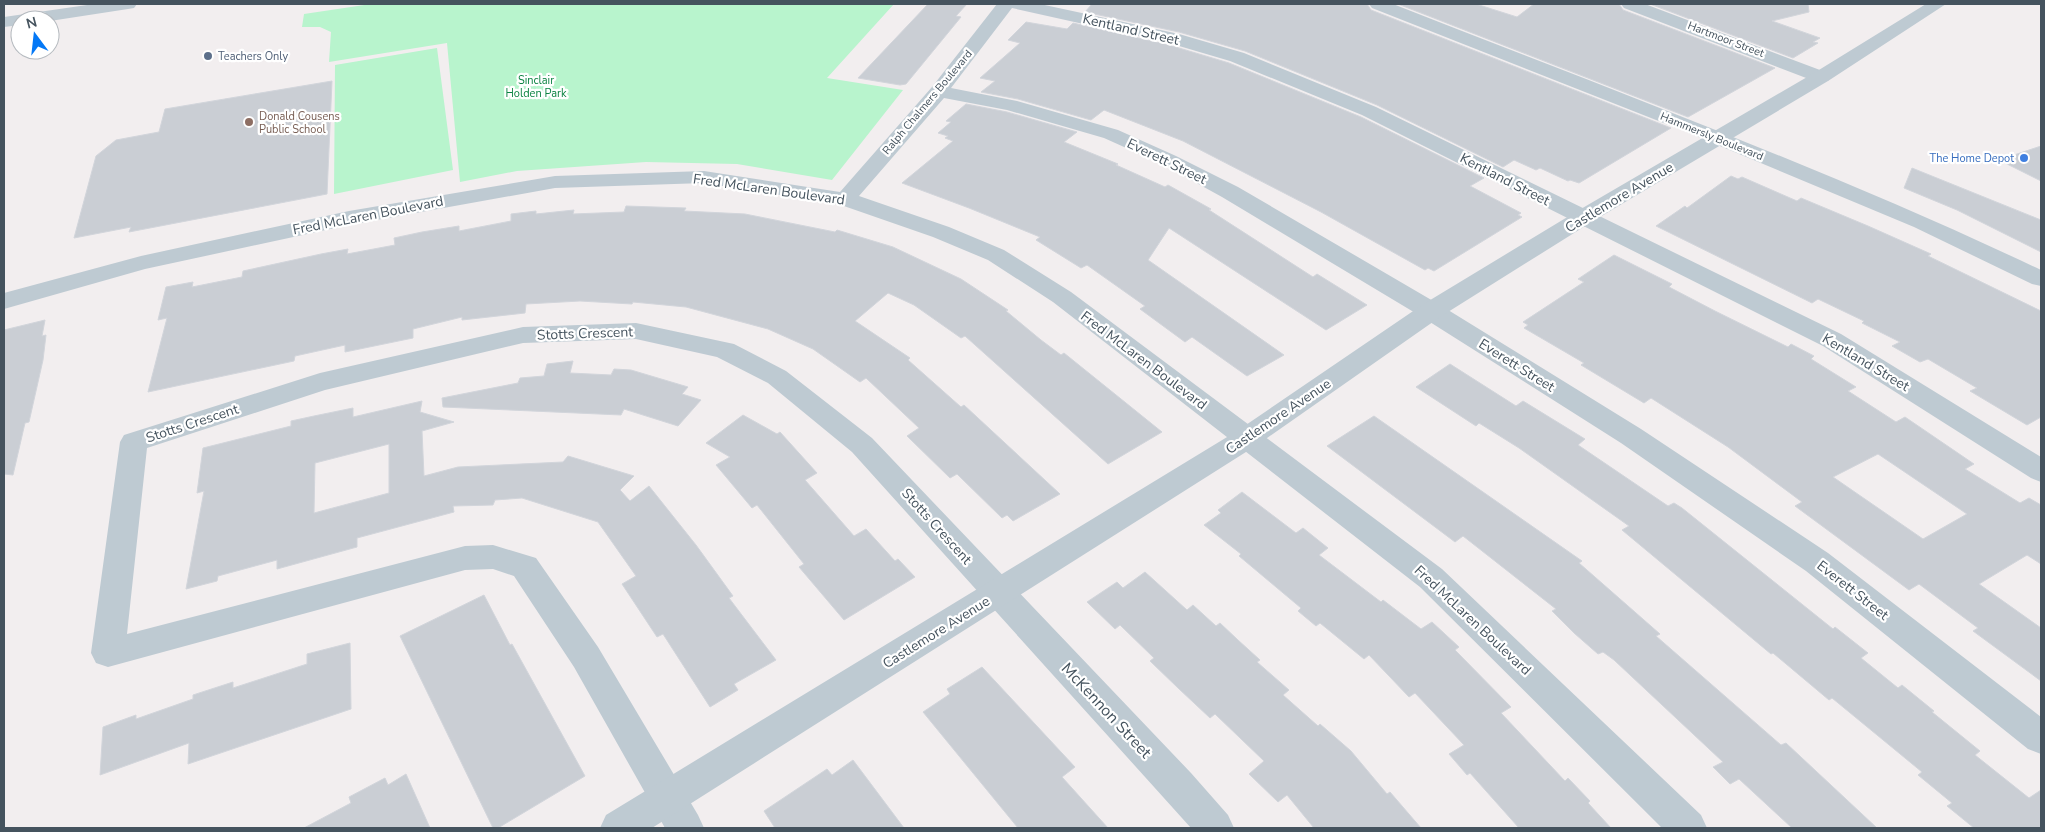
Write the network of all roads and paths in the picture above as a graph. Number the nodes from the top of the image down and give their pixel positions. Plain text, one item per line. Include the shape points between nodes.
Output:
1 (128, 4) edge
2 (1006, 4) edge
3 (1017, 4) edge
4 (1378, 4) edge
5 (1630, 4) edge
6 (1937, 4) edge
7 (4, 22) edge
8 (1821, 77) junction
9 (939, 91) junction
10 (1718, 138) junction
11 (845, 199) junction
12 (1582, 218) junction
13 (2041, 279) edge
14 (4, 301) edge
15 (1431, 311) junction
16 (1247, 438) junction
17 (2041, 471) edge
18 (998, 593) junction
19 (2041, 738) edge
20 (676, 813) edge
21 (619, 828) edge
22 (1215, 828) edge
23 (1688, 828) edge

1 - 7 street
2 - 9 street, Ralph Chalmers Boulevard
3 - 12 street, Kentland Street via 1173,38 1237,57 1369,111
4 - 10 street, Hammersly Boulevard
5 - 8 street, Hartmoor Street
6 - 8 street, Castlemore Avenue
8 - 10 street, Castlemore Avenue
9 - 11 street, Ralph Chalmers Boulevard
9 - 15 street, Everett Street via 1111,134 1230,192
10 - 12 street, Castlemore Avenue
10 - 13 street, Hammersly Boulevard via 1922,222
11 - 14 street, Fred McLaren Boulevard via 704,177 555,182 340,220 141,263
11 - 16 street, Fred McLaren Boulevard via 942,232 996,255 1062,297
12 - 15 street, Castlemore Avenue
12 - 17 street, Kentland Street via 1832,340
15 - 16 street, Castlemore Avenue
15 - 19 street, Everett Street via 1631,436 1817,562
16 - 18 street, Castlemore Avenue
16 - 23 street, Fred McLaren Boulevard via 1431,578
18 - 20 street, Castlemore Avenue
18 - 20 street, Stotts Crescent via 862,445 777,377 725,350 636,331 513,337 320,382 134,442 108,653 465,558 494,557 525,567 586,657
18 - 22 street, McKennon Street via 1178,784
20 - 21 street, Castlemore Avenue

